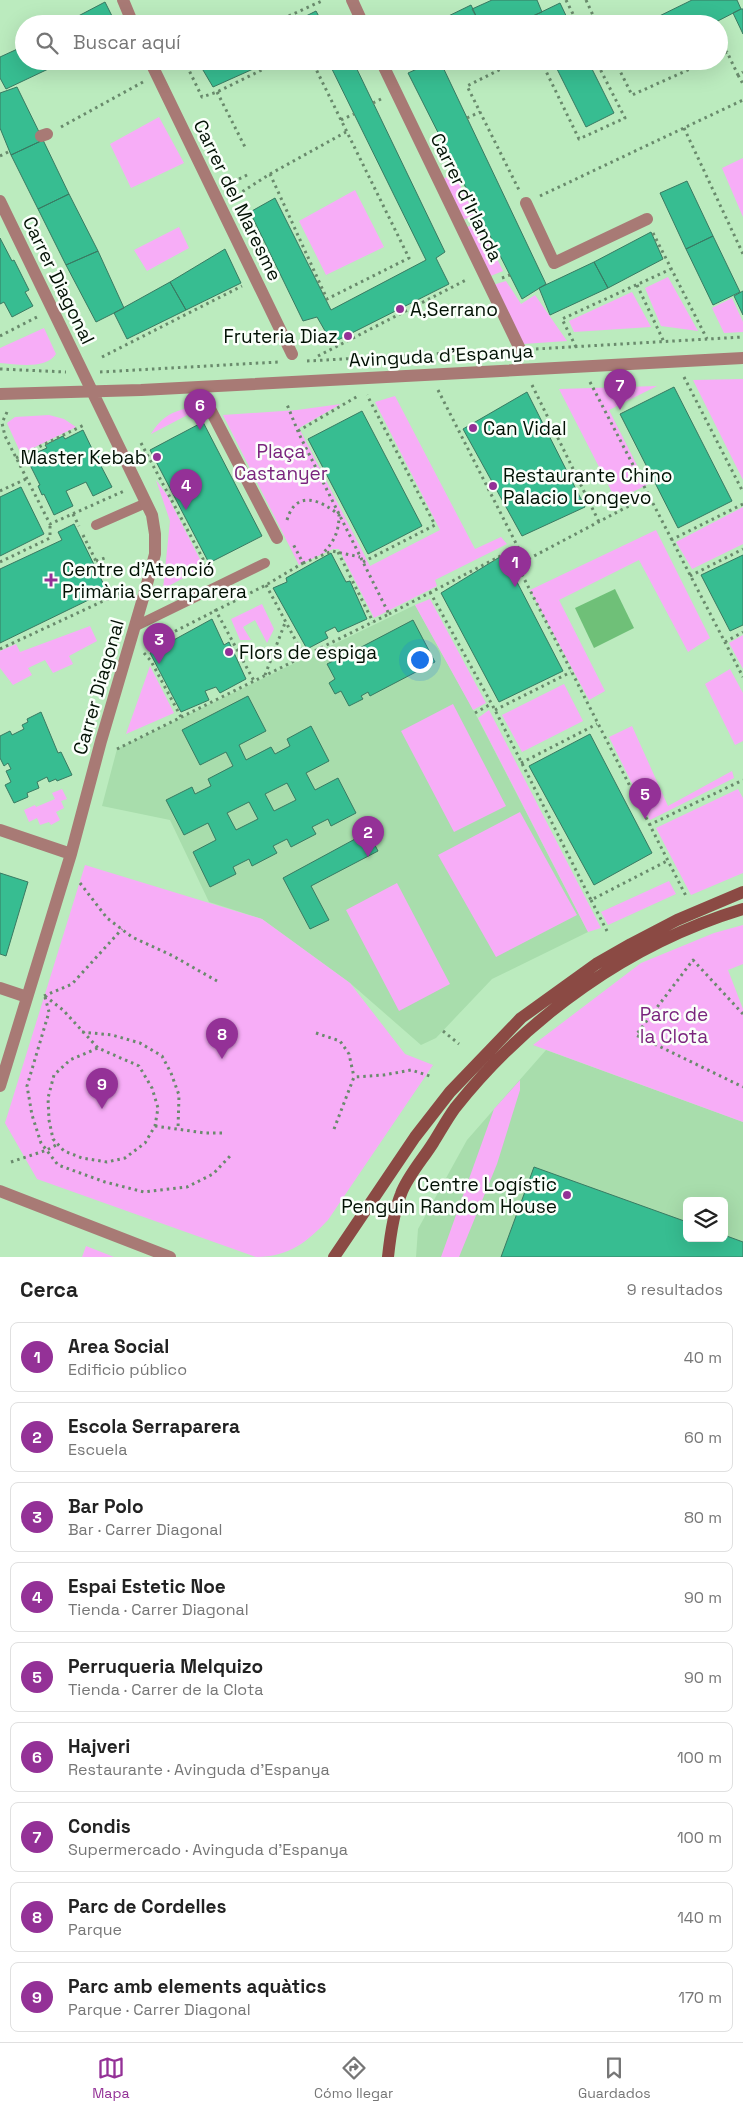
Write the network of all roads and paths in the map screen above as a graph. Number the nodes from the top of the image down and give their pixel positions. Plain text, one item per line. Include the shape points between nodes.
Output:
1 (123, 0) edge
2 (324, 0) edge
3 (352, 0) edge
4 (566, 0) edge
5 (586, 0) edge
6 (129, 15) edge
7 (291, 15) edge
8 (359, 15) edge
9 (574, 15) edge
10 (593, 15) edge
11 (728, 54) edge
12 (155, 70) edge
13 (189, 70) edge
14 (262, 70) edge
15 (316, 70) edge
16 (385, 70) edge
17 (499, 70) edge
18 (544, 70) edge
19 (601, 70) edge
20 (620, 70) edge
21 (688, 70) edge
22 (743, 72) edge
23 (157, 74) junction
24 (738, 75) junction
25 (743, 84) edge
26 (217, 92) junction
27 (743, 100) edge
28 (378, 101) dead end
29 (373, 103) dead end
30 (480, 112) junction
31 (354, 114) dead end
32 (467, 118) dead end
33 (341, 120) junction
34 (684, 128) junction
35 (347, 132) junction
36 (44, 135) dead end
37 (245, 147) dead end
38 (10, 151) dead end
39 (0, 156) edge
40 (250, 174) dead end
41 (270, 174) junction
42 (235, 181) dead end
43 (237, 195) dead end
44 (0, 201) edge
45 (526, 203) junction
46 (646, 219) joint
47 (743, 254) edge
48 (671, 269) junction
49 (482, 272) junction
50 (256, 279) junction
51 (637, 285) junction
52 (42, 315) dead end
53 (0, 336) edge
54 (743, 337) edge
55 (707, 340) junction
56 (664, 342) junction
57 (576, 347) junction
58 (520, 350) junction
59 (318, 356) dead end
60 (102, 357) dead end
61 (290, 358) joint
62 (743, 358) edge
63 (304, 361) dead end
64 (0, 370) edge
65 (83, 373) junction
66 (683, 375) dead end
67 (588, 380) dead end
68 (531, 382) dead end
69 (438, 389) dead end
70 (92, 391) junction
71 (0, 394) edge
72 (367, 395) dead end
73 (358, 396) dead end
74 (286, 402) dead end
75 (208, 405) dead end
76 (7, 412) dead end
77 (84, 425) dead end
78 (298, 431) junction
79 (141, 442) dead end
80 (16, 458) junction
81 (28, 478) junction
82 (126, 489) dead end
83 (0, 492) edge
84 (743, 492) edge
85 (648, 497) junction
86 (146, 503) junction
87 (743, 504) edge
88 (73, 514) junction
89 (339, 515) junction
90 (600, 522) junction
91 (50, 524) junction
92 (96, 525) dead end
93 (79, 526) dead end
94 (286, 528) dead end
95 (277, 538) dead end
96 (671, 540) junction
97 (743, 549) edge
98 (338, 552) junction
99 (322, 554) junction
100 (105, 558) dead end
101 (360, 558) junction
102 (525, 561) junction
103 (0, 562) edge
104 (303, 562) dead end
105 (363, 562) junction
106 (265, 563) dead end
107 (517, 565) junction
108 (211, 573) dead end
109 (690, 576) junction
110 (106, 581) dead end
111 (266, 585) dead end
112 (132, 588) dead end
113 (430, 592) junction
114 (215, 610) dead end
115 (389, 614) junction
116 (285, 622) junction
117 (373, 622) junction
118 (134, 627) junction
119 (743, 632) edge
120 (725, 642) junction
121 (0, 649) edge
122 (140, 649) dead end
123 (304, 656) junction
124 (571, 672) junction
125 (265, 675) junction
126 (743, 677) edge
127 (254, 681) junction
128 (491, 704) junction
129 (495, 710) junction
130 (475, 713) dead end
131 (181, 717) junction
132 (598, 724) junction
133 (112, 751) dead end
134 (521, 763) junction
135 (743, 780) edge
136 (649, 826) junction
137 (0, 830) edge
138 (71, 854) junction
139 (667, 861) junction
140 (75, 876) dead end
141 (743, 892) edge
142 (688, 898) dead end
143 (591, 900) junction
144 (743, 909) edge
145 (122, 929) junction
146 (607, 931) dead end
147 (217, 981) dead end
148 (0, 988) edge
149 (44, 996) junction
150 (28, 997) junction
151 (743, 1014) edge
152 (443, 1031) dead end
153 (82, 1032) junction
154 (316, 1033) dead end
155 (459, 1044) dead end
156 (98, 1048) junction
157 (354, 1077) junction
158 (433, 1077) dead end
159 (0, 1086) edge
160 (743, 1087) edge
161 (155, 1126) junction
162 (178, 1129) junction
163 (334, 1129) dead end
164 (226, 1133) dead end
165 (58, 1144) junction
166 (47, 1150) junction
167 (231, 1155) dead end
168 (11, 1162) dead end
169 (0, 1191) edge
170 (170, 1257) edge
171 (334, 1257) edge
172 (388, 1257) edge

1 - 6 street
2 - 7 path
3 - 8 street
4 - 9 path
5 - 10 path
11 - 24 path
12 - 23 street, Carrer del Maresme
13 - 26 path via 202,97
14 - 26 path
15 - 33 path
16 - 49 street, Carrer d'Irlanda
17 - 30 path via 467,86
18 - 19 path via 579,139 625,118
20 - 21 path via 632,95
22 - 24 path
23 - 36 path
23 - 50 street, Carrer del Maresme
24 - 25 path
26 - 37 path
27 - 34 path
28 - 29 path
30 - 32 path
30 - 45 path
31 - 33 path
33 - 35 path
34 - 45 path
34 - 47 path
35 - 41 path
35 - 41 path via 409,258 327,299
38 - 39 path
40 - 42 path
41 - 43 path
44 - 65 street, Carrer Diagonal
45 - 46 street via 554,263
46 - 48 path
48 - 51 path
48 - 55 path
49 - 58 street, Carrer d'Irlanda
49 - 59 path
50 - 60 path
50 - 61 street, Carrer del Maresme
51 - 56 path
51 - 57 path via 562,319
52 - 53 path
54 - 55 path
55 - 56 path
56 - 57 path
57 - 58 path
58 - 63 path
61 - 65 path
62 - 70 street, Avinguda d'Espanya
64 - 65 path
65 - 70 street, Carrer Diagonal
66 - 84 path
67 - 85 path
68 - 90 path
69 - 102 path
70 - 71 street, Avinguda d'Espanya
70 - 86 street, Carrer Diagonal
72 - 105 path via 434,525
73 - 78 path
74 - 78 path
75 - 95 street
76 - 80 path via 2,424
77 - 80 path
78 - 89 path
79 - 108 path
80 - 81 path
81 - 83 path
81 - 91 path
82 - 88 path
85 - 90 path
85 - 96 path
86 - 92 lane
86 - 118 street, Carrer Diagonal via 152,515 155,554
87 - 96 path
88 - 91 path
88 - 93 path
89 - 94 path via 325,503 314,500 300,502 290,510
89 - 99 path via 339,527 333,543
89 - 101 path
90 - 102 path
91 - 103 path via 50,538
96 - 109 path
97 - 109 path
98 - 99 path
98 - 101 path
98 - 117 path
99 - 104 path
100 - 110 path via 96,561
101 - 105 path
102 - 107 path
105 - 115 path
106 - 118 lane
107 - 113 path via 510,551
107 - 124 path
109 - 120 path
111 - 116 path
112 - 121 path
113 - 115 path
113 - 128 path
114 - 127 path
115 - 117 path
116 - 123 path
116 - 125 path
117 - 123 path
118 - 138 street, Carrer Diagonal
119 - 120 path
120 - 126 path
122 - 131 path via 151,661
123 - 125 path
124 - 129 path
124 - 132 path
125 - 127 path
127 - 131 path
128 - 129 path
128 - 130 path
129 - 134 path
131 - 133 path
132 - 134 path
132 - 136 path
134 - 143 path
135 - 136 path
136 - 139 path
137 - 138 street
138 - 150 street, Carrer Diagonal
139 - 142 path
139 - 143 path
140 - 145 path via 107,918
141 - 171 street via 676,920 630,944 588,969 521,1018 450,1092 415,1137
143 - 146 path
144 - 172 street via 697,925 639,953 574,993 513,1044 455,1109 401,1194
145 - 147 path
145 - 149 path via 72,984
148 - 150 street
149 - 153 path via 63,1010
149 - 166 path via 49,1012 27,1086 32,1115
150 - 159 street, Carrer Diagonal
151 - 160 path via 693,960 636,1035
152 - 155 path
153 - 156 path
153 - 162 path via 112,1035 140,1043 162,1056 172,1073 179,1096
154 - 157 path via 340,1041 349,1054
156 - 161 path via 139,1066 152,1088 158,1108
156 - 165 path via 70,1060 54,1075 48,1098 53,1139
157 - 158 path via 411,1070
157 - 163 path
161 - 162 path
161 - 165 path via 145,1143 125,1158 107,1162 82,1158 64,1151
162 - 164 path
165 - 166 path
166 - 167 path via 58,1164 105,1182 144,1192 187,1187 213,1174
166 - 168 path
169 - 170 street

